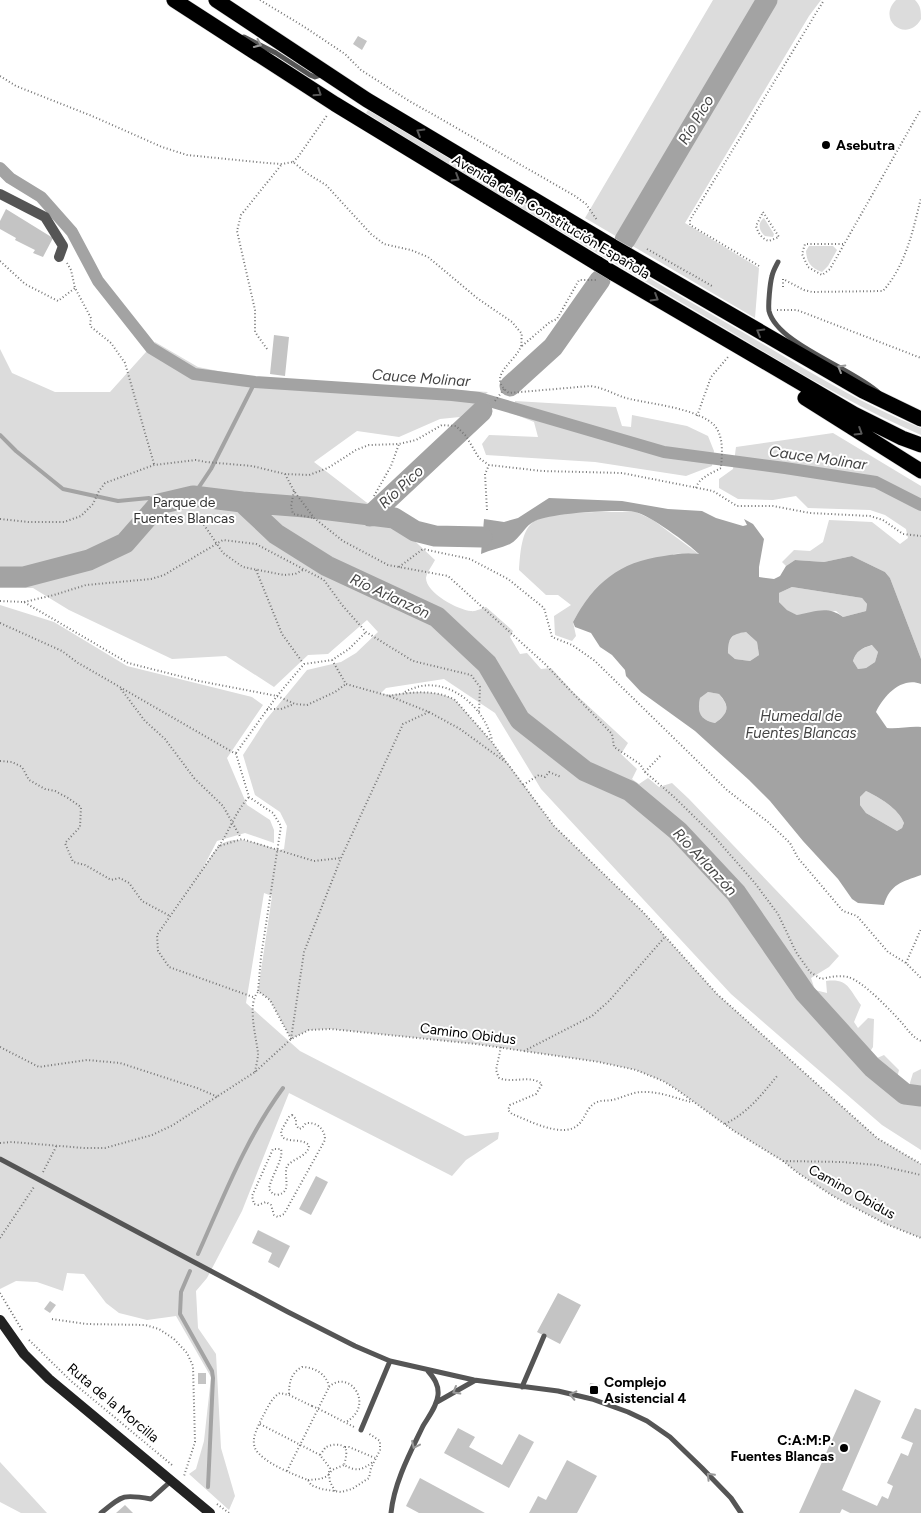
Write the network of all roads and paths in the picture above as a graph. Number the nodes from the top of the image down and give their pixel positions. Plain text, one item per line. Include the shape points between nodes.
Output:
1 (174, 0) edge
2 (216, 0) edge
3 (232, 0) edge
4 (260, 0) edge
5 (824, 0) edge
6 (198, 15) junction
7 (239, 15) junction
8 (325, 73) junction
9 (0, 76) edge
10 (335, 104) junction
11 (921, 109) edge
12 (293, 162) junction
13 (282, 164) junction
14 (0, 194) edge
15 (921, 198) edge
16 (763, 212) joint
17 (602, 224) dead end
18 (843, 244) junction
19 (640, 246) dead end
20 (59, 257) joint
21 (0, 261) edge
22 (778, 262) dead end
23 (759, 266) dead end
24 (596, 280) dead end
25 (712, 287) dead end
26 (783, 287) dead end
27 (75, 288) junction
28 (769, 310) junction
29 (688, 318) junction
30 (520, 347) junction
31 (266, 350) dead end
32 (732, 353) junction
33 (921, 358) edge
34 (504, 389) junction
35 (495, 401) dead end
36 (894, 407) junction
37 (698, 416) junction
38 (921, 419) edge
39 (399, 444) junction
40 (921, 445) edge
41 (154, 465) junction
42 (489, 465) junction
43 (921, 471) edge
44 (285, 474) junction
45 (696, 486) junction
46 (294, 490) junction
47 (696, 490) dead end
48 (374, 496) dead end
49 (487, 510) dead end
50 (196, 513) dead end
51 (314, 518) junction
52 (0, 519) edge
53 (921, 536) edge
54 (216, 545) junction
55 (398, 567) junction
56 (256, 570) junction
57 (304, 570) junction
58 (0, 601) edge
59 (24, 602) junction
60 (0, 623) edge
61 (366, 632) junction
62 (332, 660) junction
63 (304, 664) junction
64 (346, 684) junction
65 (120, 687) junction
66 (404, 693) junction
67 (277, 696) junction
68 (389, 696) junction
69 (295, 704) junction
70 (267, 709) junction
71 (429, 712) junction
72 (479, 712) junction
73 (492, 742) junction
74 (236, 754) junction
75 (661, 755) dead end
76 (0, 761) edge
77 (507, 764) junction
78 (646, 772) junction
79 (562, 777) dead end
80 (523, 785) junction
81 (249, 797) junction
82 (232, 822) junction
83 (242, 839) junction
84 (219, 846) junction
85 (279, 850) junction
86 (341, 858) junction
87 (170, 916) junction
88 (921, 929) edge
89 (664, 938) junction
90 (906, 963) junction
91 (921, 978) edge
92 (258, 991) junction
93 (254, 997) junction
94 (291, 1039) junction
95 (921, 1042) edge
96 (0, 1047) edge
97 (501, 1047) junction
98 (524, 1051) junction
99 (256, 1072) junction
100 (778, 1076) dead end
101 (218, 1096) junction
102 (694, 1103) junction
103 (725, 1124) junction
104 (325, 1140) joint
105 (0, 1143) edge
106 (57, 1145) junction
107 (0, 1159) edge
108 (783, 1161) junction
109 (921, 1164) edge
110 (921, 1176) edge
111 (38, 1180) junction
112 (0, 1238) edge
113 (921, 1238) edge
114 (0, 1293) edge
115 (52, 1319) dead end
116 (0, 1320) edge
117 (23, 1332) dead end
118 (544, 1336) dead end
119 (28, 1339) dead end
120 (390, 1361) junction
121 (427, 1371) junction
122 (474, 1380) junction
123 (329, 1387) junction
124 (522, 1387) junction
125 (289, 1395) junction
126 (437, 1402) junction
127 (346, 1423) junction
128 (260, 1424) junction
129 (361, 1430) junction
130 (300, 1444) junction
131 (345, 1447) junction
132 (320, 1455) junction
133 (375, 1458) junction
134 (373, 1462) junction
135 (344, 1465) junction
136 (177, 1470) dead end
137 (287, 1471) junction
138 (329, 1474) junction
139 (184, 1476) junction
140 (308, 1480) junction
141 (189, 1481) dead end
142 (174, 1483) junction
143 (335, 1491) junction
144 (216, 1502) dead end
145 (203, 1509) edge
146 (101, 1513) edge
147 (210, 1513) edge
148 (230, 1513) edge
149 (391, 1513) edge
150 (741, 1513) edge

1 - 6 highway, Avenida de la Constitución Española
2 - 7 highway, Avenida de la Constitución Española
3 - 7 street
4 - 17 path via 304,26 345,54 361,70 406,99 574,196 586,204
5 - 23 path via 690,220 690,225
6 -> 8 lane via 265,47 310,75 315,77
6 -> 10 highway, Avenida de la Constitución Española
7 - 8 highway, Avenida de la Constitución Española
36 -> 8 highway, Avenida de la Constitución Española, bridge via 612,246
9 - 13 path via 16,86 187,155
10 - 12 path
10 -> 29 highway, Avenida de la Constitución Española, bridge
11 - 18 path
12 - 13 path
12 - 30 path via 326,185 384,244 428,257 476,298 512,322 522,334
13 - 31 path via 241,215 237,231 255,310 255,332
14 - 20 street via 44,217 63,246
15 - 26 path via 906,254 882,291 812,292 783,279
16 - 16 path via 768,220 779,237 769,241 758,232 756,226
18 - 18 path via 822,275 808,267 802,254 805,244
19 - 25 path
20 - 27 path via 69,264
21 - 27 path via 25,284 58,301
22 - 28 lane via 772,275
24 - 30 path via 579,280 557,320 550,322
27 - 41 path via 91,318 90,326 111,343 125,363
28 - 33 path via 797,310
36 -> 28 lane via 872,386 789,337 778,328
29 - 32 highway
29 - 40 highway, Avenida de la Constitución Española via 854,414
30 - 34 path via 501,374
32 - 37 path via 711,377
32 -> 43 highway
34 - 35 path
34 - 37 path via 509,393 590,386
36 - 38 highway, Avenida de la Constitución Española
37 - 45 path via 714,425 720,435 722,468
39 - 42 path via 416,440 442,425 456,426 479,458
39 - 44 path via 369,445 328,468 309,474
39 - 48 path
41 - 44 path via 196,460 252,466
41 - 52 path via 105,482 93,504 81,516 64,522
42 - 45 path via 542,471 607,471
42 - 49 path via 485,474
44 - 46 path
45 - 47 path
45 - 53 path via 713,491 737,506 773,506 810,514 870,516 883,520 903,534
46 - 51 path
46 - 51 path via 293,514
50 - 54 path
51 - 55 path via 343,542
54 - 56 path via 243,567
54 - 57 path via 223,540 256,544
54 - 59 path via 151,579 86,585
55 - 78 path via 448,576 545,664 612,734 614,748 640,764
55 - 90 path via 423,549 470,559 508,579 544,608 552,637 572,645 595,661 727,790 790,843 798,858 843,911 857,916 888,952
56 - 57 path via 284,576
56 - 63 path via 282,634
57 - 61 path via 324,580
58 - 59 path
59 - 67 path via 128,663
60 - 65 path via 62,651
61 - 62 path
61 - 72 path via 412,662 471,675 480,688
62 - 63 path
62 - 64 path
63 - 67 path
64 - 68 path
64 - 69 path via 307,705
65 - 74 path
65 - 82 path via 194,778 223,806
66 - 68 path
66 - 72 path via 420,686 447,688 469,701
66 - 73 path via 447,696
67 - 69 path
67 - 70 path
68 - 71 path
69 - 70 path
70 - 74 path
71 - 77 path
71 - 86 path via 403,724
72 - 73 path via 489,728
73 - 77 path
74 - 81 path
75 - 78 path
76 - 87 path via 22,767 29,780 81,807 80,827 65,843 73,862 111,880 124,880 142,901
77 - 80 path
78 - 95 path via 712,834 754,882 778,914 796,952 810,972 821,979 850,977 868,990 913,1038
79 - 80 path via 549,772 545,777 539,776
80 - 89 path via 554,826 643,912
81 - 82 path
81 - 85 path via 273,813 281,826
82 - 83 path
82 - 84 path
83 - 84 path
83 - 85 path
84 - 87 path
85 - 86 path via 314,860
85 - 92 path
86 - 94 path via 304,952
87 - 93 path via 157,935 158,951 169,967
88 - 90 path
89 - 98 path via 592,1016
89 - 109 path via 717,994 877,1138
90 - 91 path
92 - 93 path
92 - 94 path via 270,1000
93 - 99 path
94 - 97 path, Camino Obidus via 309,1030 331,1029
94 - 99 path, Camino Obidus
96 - 101 path via 40,1067 87,1060 120,1063
97 - 98 path, Camino Obidus
97 - 102 path via 496,1070 499,1078 506,1081 529,1078 542,1084 536,1094 510,1105 508,1110 542,1126 561,1131 578,1126 591,1105 640,1091
98 - 102 path, Camino Obidus via 636,1070 663,1081
99 - 101 path, Camino Obidus
100 - 103 path via 741,1116
101 - 106 path, Camino Obidus via 173,1125 128,1142 105,1148
102 - 103 path, Camino Obidus
103 - 108 path, Camino Obidus
104 - 104 path via 324,1131 316,1125 306,1123 299,1130 295,1116 289,1117 281,1131 282,1137 302,1140 310,1148 287,1166 287,1188 277,1195 272,1192 270,1182 282,1154 281,1149 273,1149 252,1196 254,1204 266,1202 274,1215 280,1217 284,1214
105 - 106 path, Camino Obidus
106 - 111 path
107 - 111 lane
108 - 110 path via 877,1165
108 - 113 path, Camino Obidus via 833,1196
111 - 112 path
111 - 120 lane via 288,1312
114 - 117 path
115 - 139 path via 86,1324 145,1325 174,1339 187,1353 193,1366 195,1442
116 - 142 main road via 24,1354 48,1378
118 - 124 lane
119 - 136 path, Ruta de la Morcilla via 71,1381
120 - 121 lane
120 - 129 lane
121 - 122 lane
121 - 126 lane via 437,1386
122 - 124 lane
122 -> 126 lane
123 - 125 path via 322,1374 302,1366 292,1377
123 - 127 path via 341,1382 358,1392 358,1412
123 - 130 path
150 -> 124 lane via 702,1468 670,1437 647,1421 592,1399
125 - 127 path, bridge
125 - 128 path via 280,1393 275,1396
126 -> 149 lane via 399,1480
127 - 129 path
128 - 130 path
128 - 137 path via 255,1432 255,1448 267,1460
129 - 133 path via 380,1441 380,1450
130 - 132 path
130 - 137 path
131 - 132 path via 338,1444 326,1447
131 - 133 path
131 - 135 path
132 - 138 path via 330,1468
133 - 134 path
134 - 135 path via 354,1470
134 - 143 path via 367,1480 352,1489
135 - 138 path
137 - 140 path
138 - 140 path via 320,1480
138 - 143 path
139 - 141 path
139 - 142 path
140 - 143 path via 311,1485
142 - 145 main road
142 - 146 lane via 151,1499 131,1495 121,1497
144 - 148 path
145 - 147 main road

